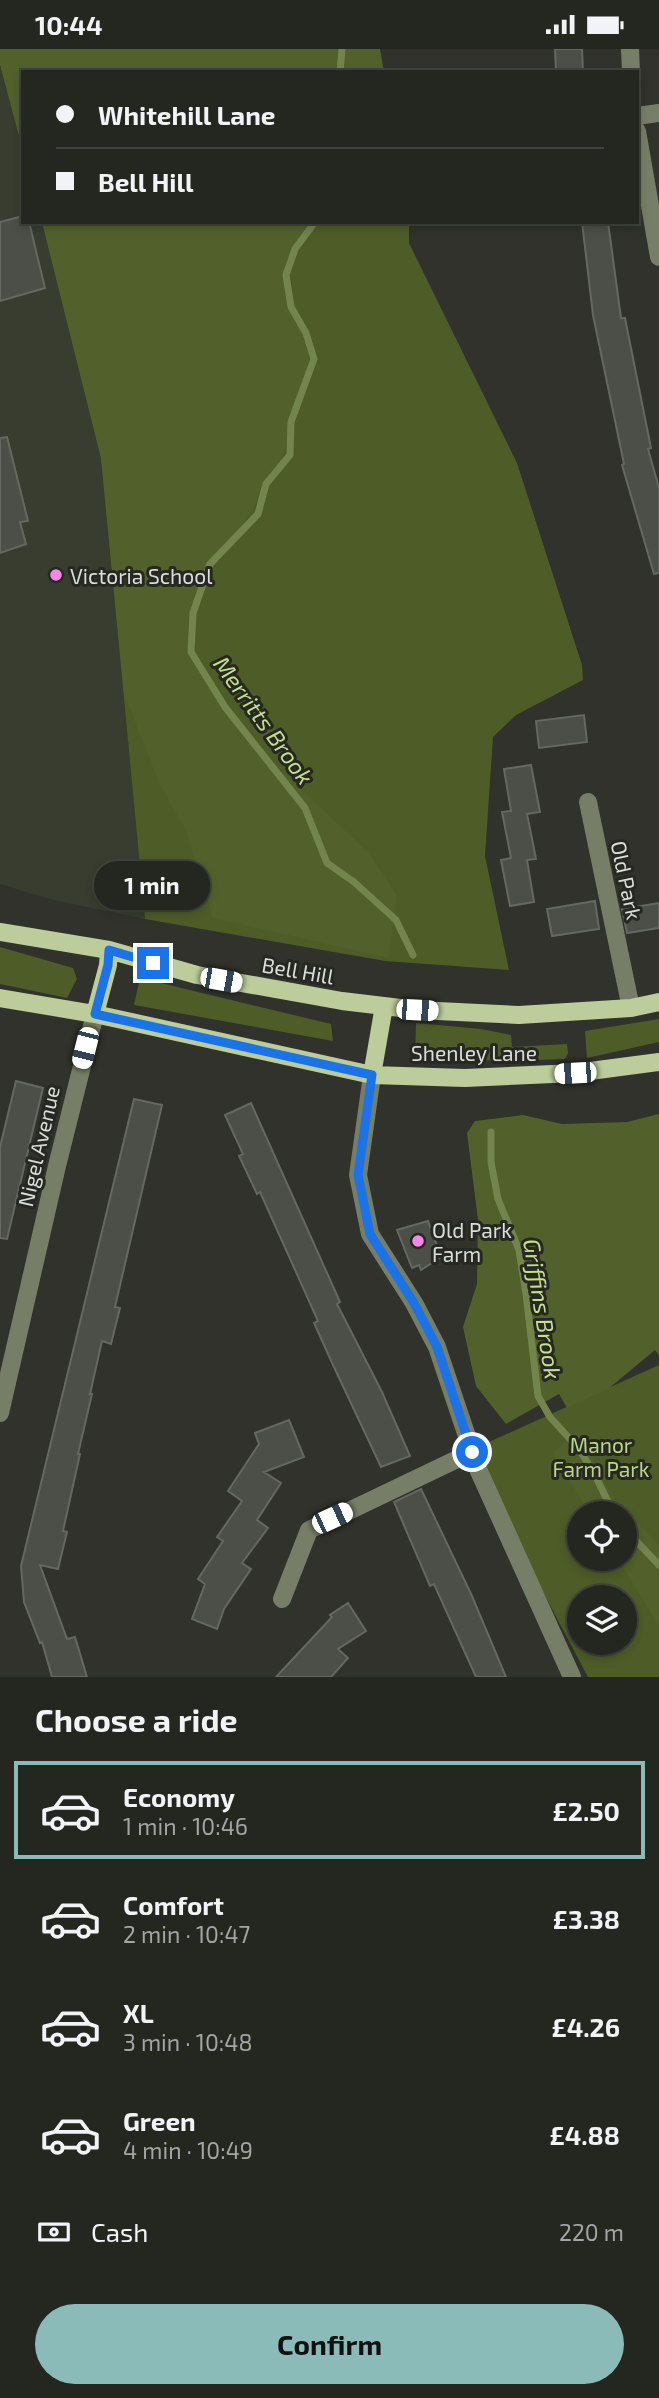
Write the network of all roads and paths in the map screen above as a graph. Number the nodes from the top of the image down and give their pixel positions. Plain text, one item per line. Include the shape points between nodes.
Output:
1 (629, 49) edge
2 (631, 70) edge
3 (659, 113) edge
4 (639, 115) edge
5 (639, 142) edge
6 (659, 257) edge
7 (588, 802) dead end
8 (0, 932) edge
9 (109, 950) junction
10 (0, 998) edge
11 (659, 1002) edge
12 (384, 1006) junction
13 (631, 1008) junction
14 (95, 1014) junction
15 (659, 1062) edge
16 (372, 1075) junction
17 (0, 1413) edge
18 (472, 1452) junction
19 (282, 1599) dead end
20 (572, 1677) edge

1 - 2 street
3 - 4 street
5 - 6 street
7 - 13 street, Old Park
8 - 9 main road, Bell Hill
9 - 12 main road, Bell Hill via 197,975
9 - 14 main road
10 - 14 main road
11 - 13 main road, Shenley Lane
12 - 13 main road, Shenley Lane via 519,1015
12 - 16 main road
14 - 16 main road
14 - 17 street, Nigel Avenue
15 - 16 main road, Shenley Lane via 575,1073 465,1078
16 - 18 street via 358,1175 370,1234 437,1347
18 - 19 street via 309,1530
18 - 20 street

